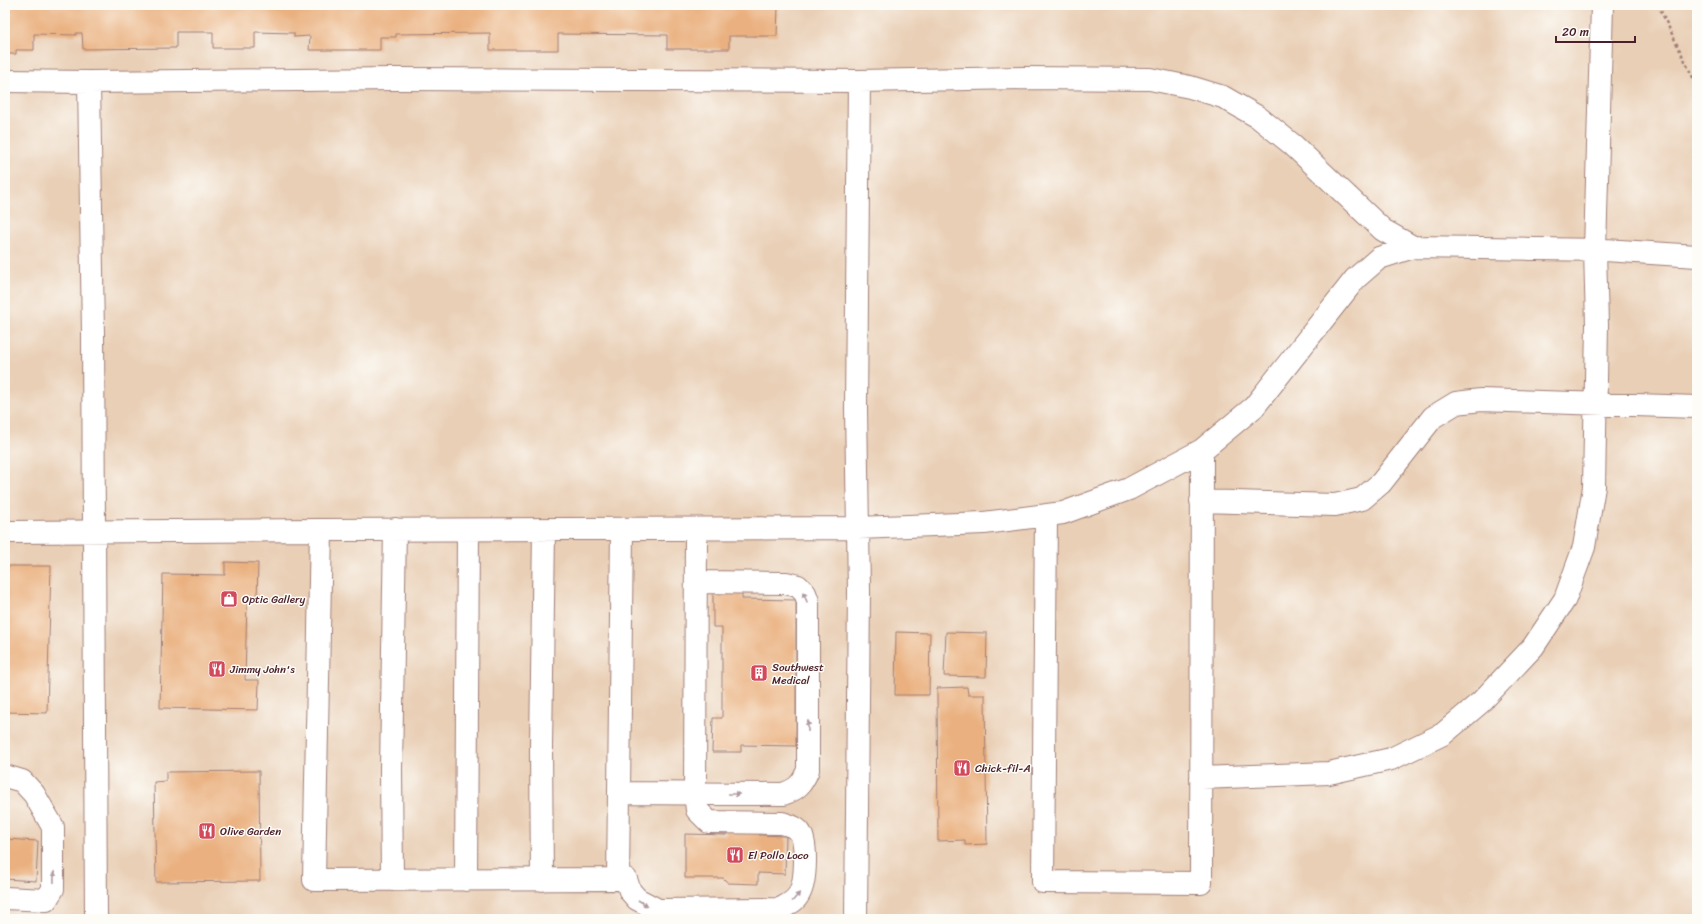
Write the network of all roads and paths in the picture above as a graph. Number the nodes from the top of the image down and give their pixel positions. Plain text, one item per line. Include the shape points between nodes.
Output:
1 (1602, 5) edge
2 (1658, 5) edge
3 (5, 81) edge
4 (859, 81) junction
5 (89, 82) junction
6 (1697, 86) edge
7 (1412, 248) junction
8 (1595, 250) junction
9 (1697, 256) edge
10 (1596, 405) junction
11 (1697, 407) edge
12 (1202, 450) junction
13 (1201, 501) junction
14 (1046, 515) junction
15 (858, 528) junction
16 (395, 529) junction
17 (622, 529) junction
18 (696, 529) junction
19 (321, 530) junction
20 (468, 530) junction
21 (544, 530) junction
22 (5, 532) edge
23 (94, 532) junction
24 (696, 582) junction
25 (5, 776) edge
26 (1201, 778) junction
27 (789, 792) junction
28 (619, 793) junction
29 (695, 794) junction
30 (792, 826) junction
31 (618, 879) junction
32 (392, 880) junction
33 (466, 880) junction
34 (542, 880) junction
35 (5, 898) edge
36 (96, 919) edge
37 (856, 919) edge

1 - 8 lane
2 - 6 path
3 - 5 lane
4 - 5 lane via 389,79
4 - 7 lane via 1150,79 1190,87 1223,97 1258,117 1292,145 1382,230
4 - 15 lane via 856,401
5 - 23 lane
7 - 8 lane
7 - 12 lane via 1379,258 1355,279 1254,407
8 - 9 lane
8 - 10 lane
10 - 11 lane
10 - 13 lane via 1481,400 1456,404 1433,417 1381,483 1362,499 1335,505
10 - 26 lane via 1594,487 1584,547 1565,599 1533,647 1481,702 1443,734 1391,759 1329,773
12 - 13 lane
12 - 14 lane via 1129,489 1063,513
13 - 26 lane
14 - 15 lane via 984,523
14 - 26 lane via 1043,882 1201,883
15 - 18 lane
15 - 37 lane
16 - 19 lane
16 - 20 lane
16 - 32 lane
17 - 18 lane
17 - 21 lane
17 - 28 lane
18 - 24 lane
19 - 23 lane
19 - 32 lane via 314,880
20 - 21 lane
20 - 33 lane
21 - 34 lane
22 - 23 lane
23 - 36 lane
27 -> 24 lane via 795,790 803,781 808,770 808,601 805,593 798,586 786,583
24 - 29 lane
35 -> 25 lane via 46,900 53,889 53,828 34,794 22,781
29 -> 27 lane
27 - 30 lane
28 - 29 lane
28 - 31 lane
29 - 30 lane via 697,810 709,822 782,823
31 -> 30 lane via 626,879 630,891 637,899 658,910 780,909 800,894 805,874 803,837
31 - 34 lane
32 - 33 lane
33 - 34 lane

